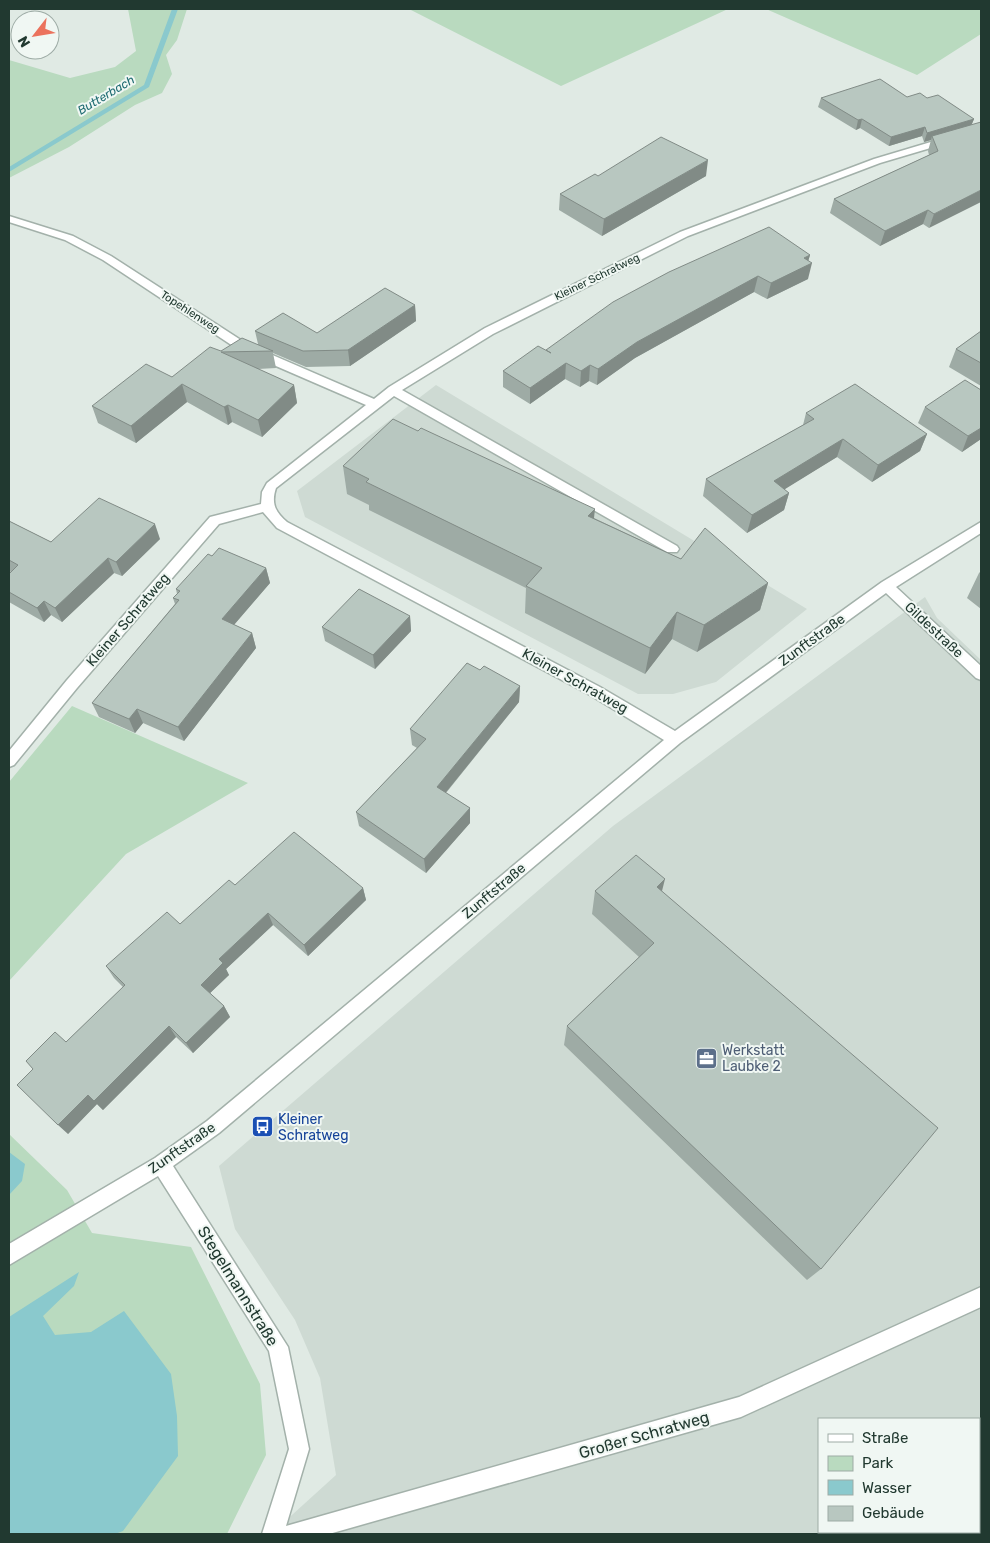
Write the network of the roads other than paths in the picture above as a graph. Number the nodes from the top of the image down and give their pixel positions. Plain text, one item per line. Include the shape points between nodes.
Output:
1 (981, 130) edge
2 (9, 219) edge
3 (393, 390) junction
4 (374, 403) junction
5 (266, 507) junction
6 (981, 527) edge
7 (672, 549) dead end
8 (887, 586) junction
9 (981, 674) edge
10 (675, 739) junction
11 (9, 761) edge
12 (161, 1164) junction
13 (9, 1255) edge
14 (981, 1297) edge
15 (273, 1534) edge
16 (292, 1534) edge

1 - 3 street, Kleiner Schratweg via 877,161 684,234 489,331
2 - 4 street, Topehlenweg via 70,238 107,258 243,346
3 - 4 street, Kleiner Schratweg
3 - 7 street
4 - 5 street, Kleiner Schratweg via 271,486
5 - 10 street, Kleiner Schratweg via 282,525 595,691
5 - 11 street, Kleiner Schratweg via 216,520
6 - 8 street, Zunftstraße
8 - 9 street, Gildestraße
8 - 10 street, Zunftstraße
10 - 12 street, Zunftstraße via 220,1121
12 - 13 street, Zunftstraße
12 - 15 street, Stegelmannstraße via 278,1347 299,1450
14 - 16 street, Großer Schratweg via 741,1407

